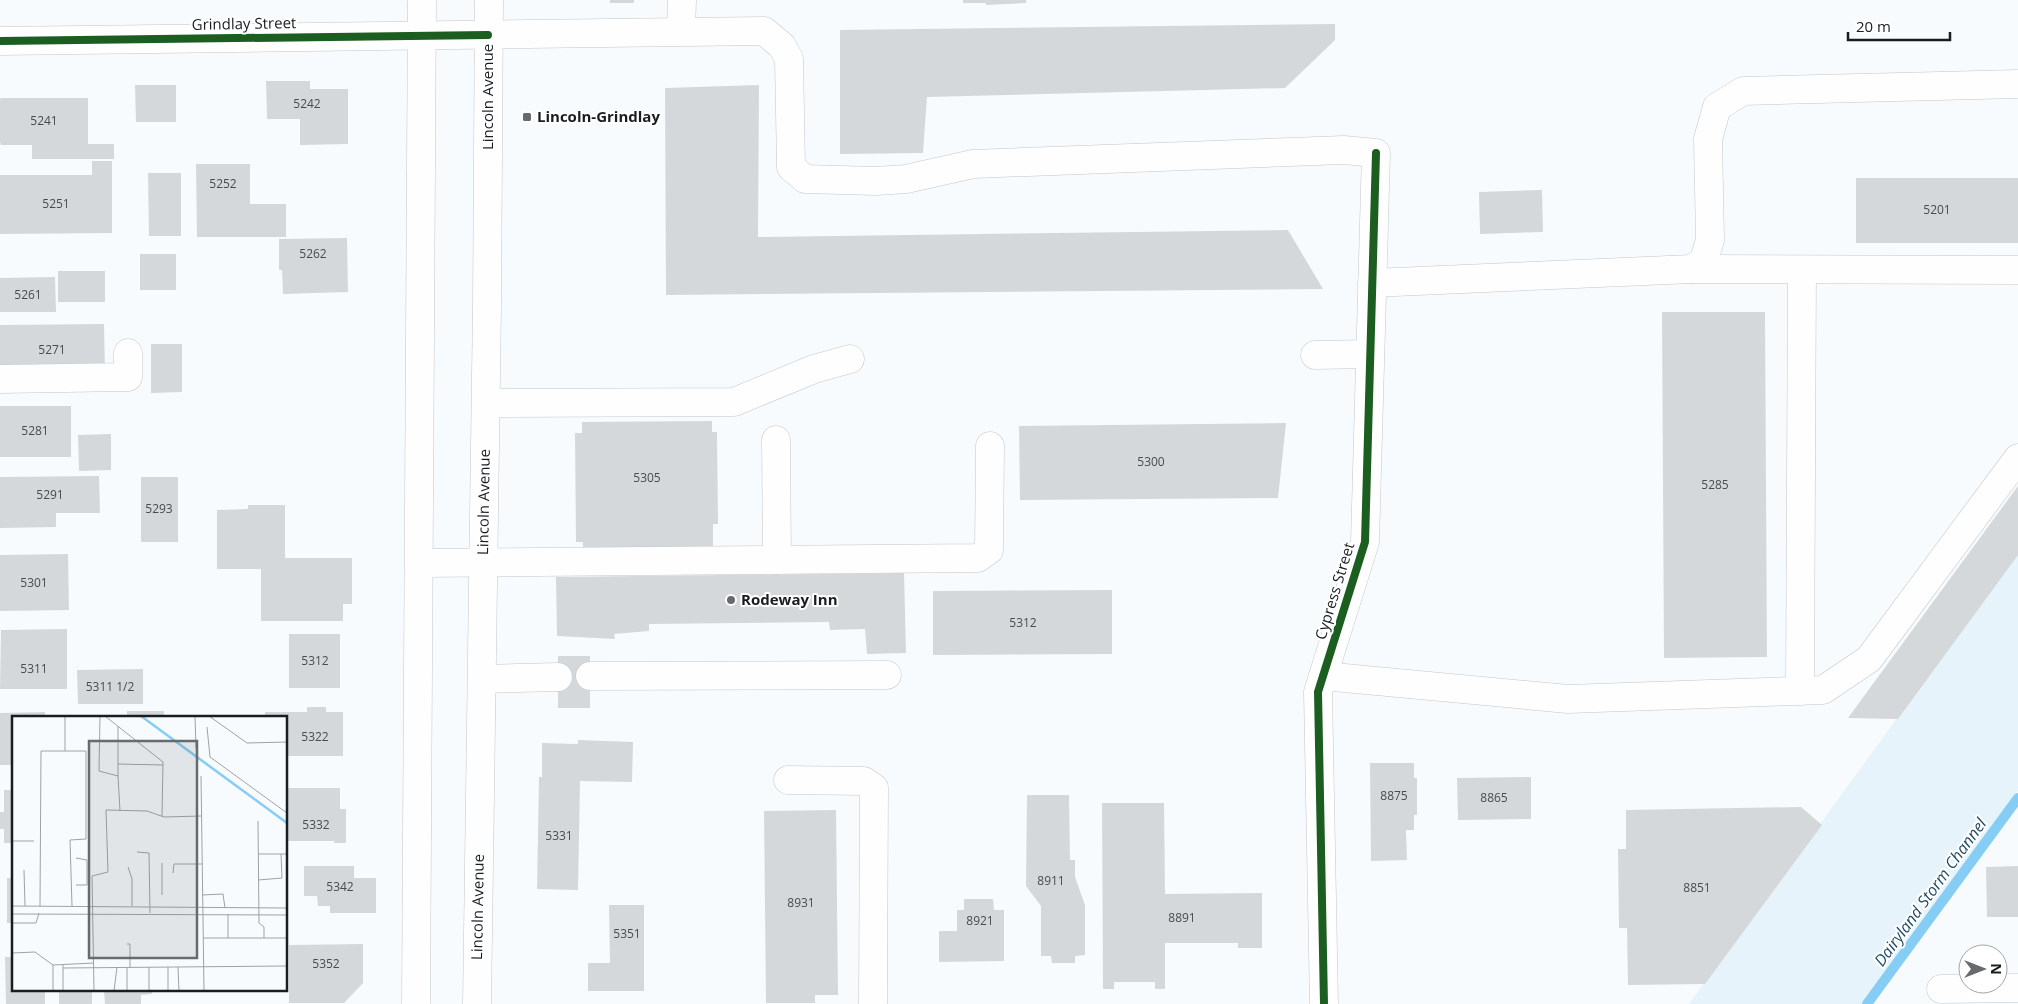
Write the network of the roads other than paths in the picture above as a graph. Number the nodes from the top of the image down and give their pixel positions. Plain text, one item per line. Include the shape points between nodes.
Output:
1 (422, 0) edge
2 (489, 0) edge
3 (682, 0) edge
4 (681, 31) junction
5 (423, 35) junction
6 (488, 35) junction
7 (0, 41) edge
8 (2018, 84) edge
9 (1376, 153) joint
10 (1692, 269) junction
11 (1802, 270) junction
12 (2018, 270) edge
13 (1372, 283) junction
14 (128, 353) dead end
15 (1370, 354) junction
16 (1315, 355) dead end
17 (850, 360) dead end
18 (0, 379) edge
19 (486, 402) junction
20 (776, 440) dead end
21 (990, 446) dead end
22 (2018, 458) edge
23 (777, 560) junction
24 (419, 563) junction
25 (483, 564) junction
26 (888, 674) dead end
27 (590, 676) dead end
28 (1323, 676) junction
29 (558, 677) dead end
30 (482, 679) junction
31 (1800, 691) junction
32 (788, 780) dead end
33 (2018, 988) edge
34 (1941, 989) dead end
35 (416, 1004) edge
36 (477, 1004) edge
37 (873, 1004) edge
38 (1324, 1004) edge

1 - 5 main road
2 - 6 main road, Lincoln Avenue
3 - 4 main road
4 - 6 main road, Grindlay Street
4 - 9 main road, Grindlay Street via 764,31 782,46 789,59 791,167 805,179 906,179 972,164 1344,150
5 - 6 main road, Grindlay Street
5 - 7 main road, Grindlay Street
5 - 24 main road
6 - 19 main road, Lincoln Avenue
8 - 10 main road via 1744,91 1717,107 1708,140 1710,240 1704,260
9 - 13 main road, Cypress Street
10 - 11 main road
10 - 13 main road
11 - 12 main road
11 - 31 main road
13 - 15 main road, Cypress Street
14 - 18 main road via 128,377
15 - 16 main road
15 - 28 main road, Cypress Street via 1365,542
17 - 19 main road via 814,369 734,402
19 - 25 main road, Lincoln Avenue
20 - 23 main road
21 - 23 main road via 989,550 978,558
22 - 31 main road via 1869,659 1823,690
23 - 25 main road
24 - 25 main road
24 - 35 main road
25 - 30 main road, Lincoln Avenue
26 - 27 main road
28 - 31 main road via 1568,699
28 - 38 main road, Cypress Street via 1318,692
29 - 30 main road
30 - 36 main road, Lincoln Avenue
32 - 37 main road via 864,781 874,788
33 - 34 main road

